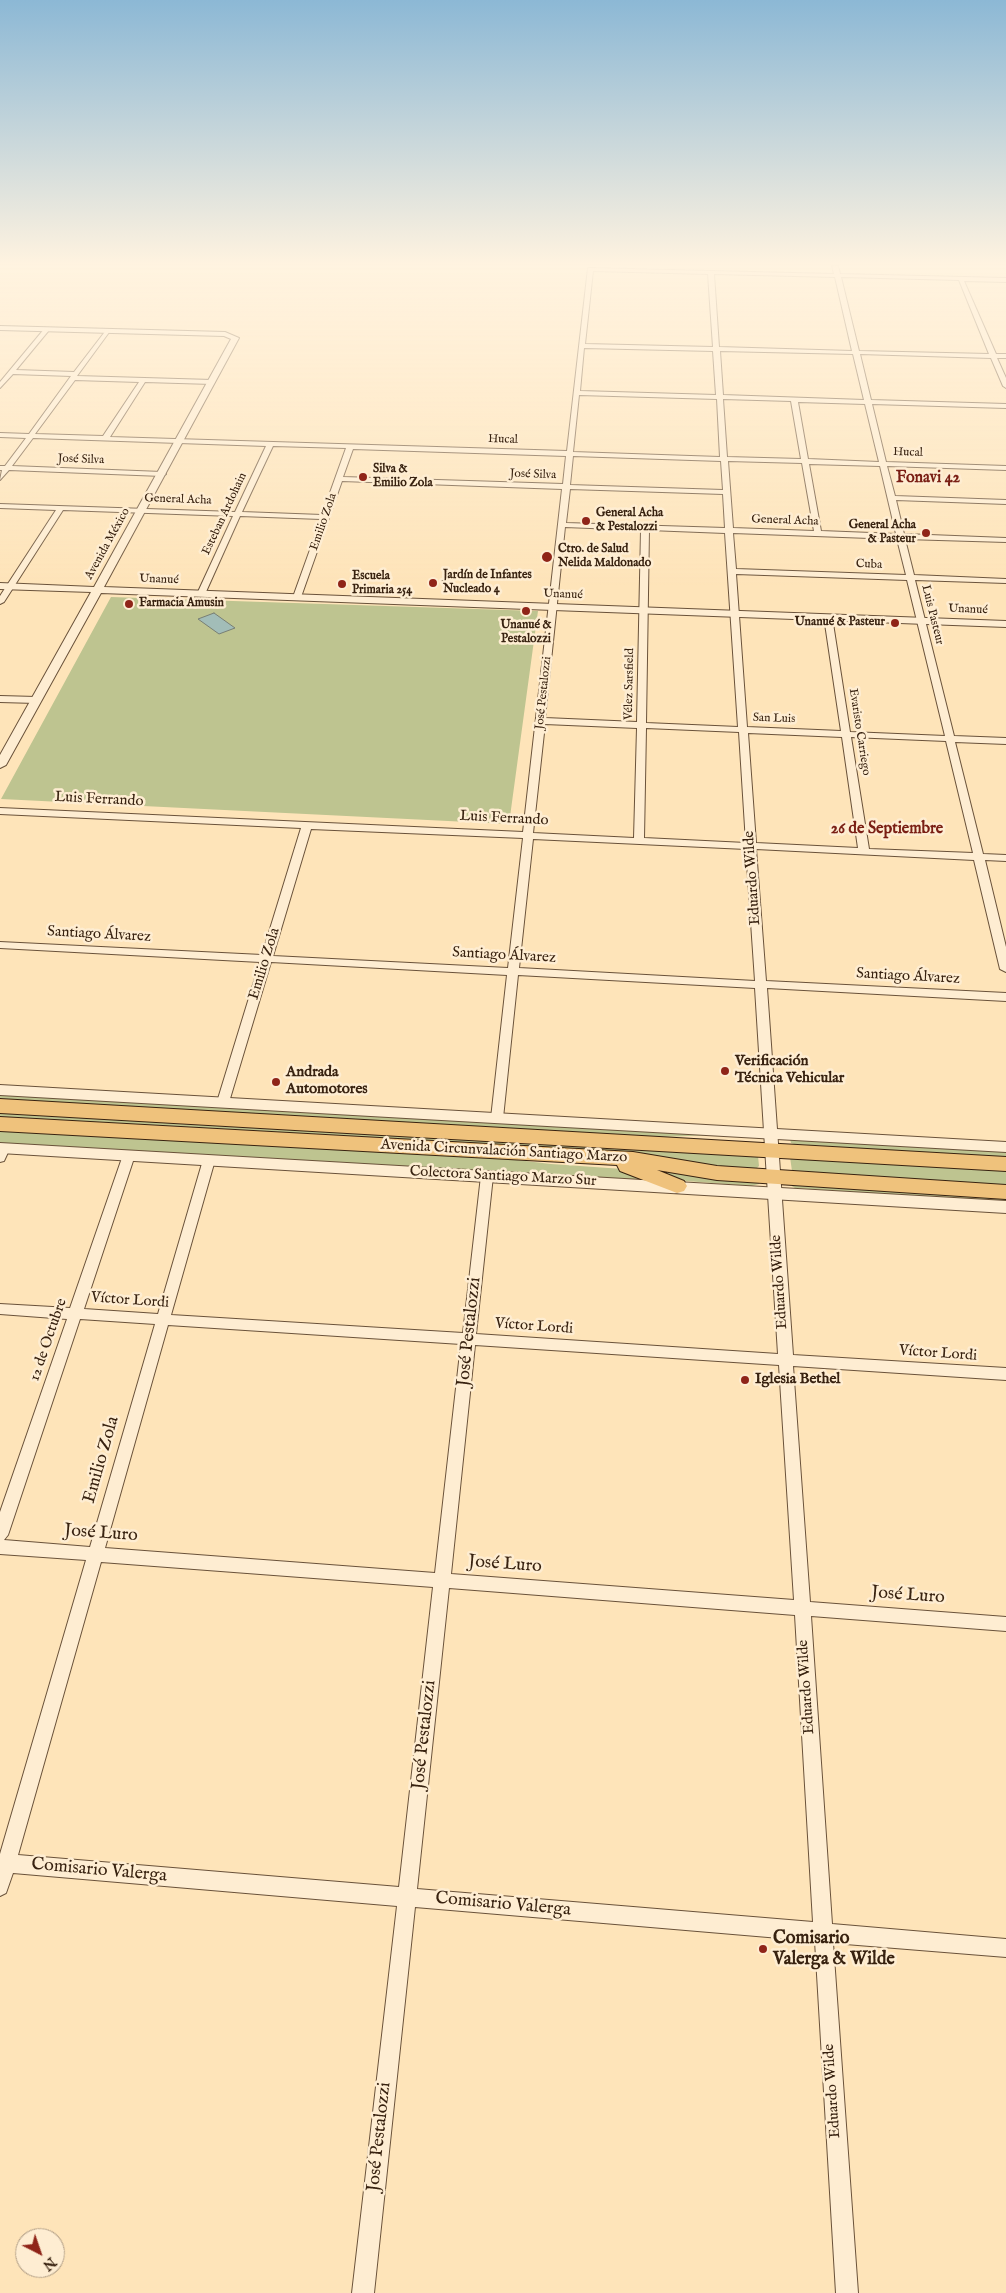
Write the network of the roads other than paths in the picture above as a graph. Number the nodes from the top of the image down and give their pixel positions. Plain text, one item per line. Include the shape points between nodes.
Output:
1 (76, 373) edge
2 (217, 373) edge
3 (579, 373) edge
4 (718, 373) edge
5 (861, 373) edge
6 (1000, 373) edge
7 (10, 374) junction
8 (0, 376) edge
9 (74, 376) junction
10 (143, 380) junction
11 (212, 382) junction
12 (0, 386) edge
13 (1006, 386) edge
14 (577, 393) junction
15 (720, 397) junction
16 (794, 399) junction
17 (868, 401) junction
18 (1006, 406) edge
19 (0, 436) edge
20 (31, 436) junction
21 (105, 439) junction
22 (180, 441) junction
23 (270, 444) junction
24 (350, 447) junction
25 (570, 454) junction
26 (724, 459) junction
27 (805, 461) junction
28 (883, 464) junction
29 (4, 468) edge
30 (1006, 468) edge
31 (162, 474) junction
32 (0, 478) edge
33 (339, 479) junction
34 (566, 487) junction
35 (726, 492) junction
36 (891, 498) junction
37 (1006, 502) edge
38 (0, 506) edge
39 (61, 508) junction
40 (142, 510) junction
41 (238, 514) junction
42 (326, 517) junction
43 (562, 525) junction
44 (645, 528) junction
45 (729, 531) junction
46 (818, 534) junction
47 (901, 537) junction
48 (1006, 540) edge
49 (732, 571) junction
50 (911, 578) junction
51 (1006, 581) edge
52 (5, 586) edge
53 (98, 590) junction
54 (201, 594) junction
55 (298, 597) junction
56 (0, 602) edge
57 (553, 607) junction
58 (644, 610) junction
59 (735, 614) junction
60 (828, 618) junction
61 (921, 621) junction
62 (1006, 624) edge
63 (0, 699) edge
64 (36, 700) junction
65 (541, 721) junction
66 (641, 725) junction
67 (743, 730) junction
68 (846, 734) junction
69 (950, 739) junction
70 (1006, 741) edge
71 (0, 765) edge
72 (0, 811) edge
73 (306, 825) junction
74 (528, 835) junction
75 (639, 840) junction
76 (751, 846) junction
77 (864, 851) junction
78 (979, 856) junction
79 (1006, 858) edge
80 (0, 945) edge
81 (266, 959) junction
82 (1006, 969) edge
83 (514, 972) junction
84 (761, 984) junction
85 (1006, 997) edge
86 (0, 1090) edge
87 (222, 1102) junction
88 (0, 1106) edge
89 (497, 1118) junction
90 (0, 1124) edge
91 (771, 1140) junction
92 (1006, 1147) edge
93 (1, 1151) edge
94 (484, 1151) junction
95 (129, 1155) junction
96 (209, 1160) junction
97 (1006, 1164) edge
98 (487, 1176) junction
99 (774, 1184) junction
100 (677, 1186) junction
101 (1006, 1192) edge
102 (1006, 1207) edge
103 (0, 1309) edge
104 (75, 1314) junction
105 (163, 1320) junction
106 (469, 1340) junction
107 (785, 1360) junction
108 (1006, 1374) edge
109 (0, 1535) edge
110 (0, 1546) edge
111 (96, 1554) junction
112 (442, 1580) junction
113 (801, 1608) junction
114 (1006, 1624) edge
115 (4, 1863) edge
116 (0, 1887) edge
117 (407, 1897) junction
118 (823, 1933) junction
119 (1006, 1948) edge
120 (363, 2293) edge
121 (847, 2293) edge

1 - 9 street
2 - 11 street, Avenida México
3 - 14 street, José Pestalozzi
4 - 15 street, Eduardo Wilde
5 - 17 street, Luis Pasteur
6 - 13 street
7 - 8 street
7 - 9 street
7 - 12 street
9 - 10 street
9 - 20 street
10 - 11 street
10 - 21 street
11 - 22 street, Avenida México
14 - 15 street
14 - 25 street, José Pestalozzi
15 - 16 street
15 - 26 street, Eduardo Wilde
16 - 17 street
16 - 27 street
17 - 18 street
17 - 28 street, Luis Pasteur
19 - 20 street, Hucal
20 - 21 street, Hucal
20 - 29 street
21 - 22 street, Hucal
22 - 23 street, Hucal
22 - 31 street, Avenida México
23 - 24 street, Hucal
23 - 41 street, Esteban Ardohain
24 - 25 street, Hucal
24 - 33 street, Emilio Zola
25 - 26 street, Hucal
25 - 34 street, José Pestalozzi
26 - 27 street, Hucal
26 - 35 street, Eduardo Wilde
27 - 28 street, Hucal
27 - 46 street
28 - 30 street, Hucal
28 - 36 street, Luis Pasteur
29 - 31 street, José Silva
29 - 32 street
31 - 40 street, Avenida México
33 - 34 street, José Silva
33 - 42 street, Emilio Zola
34 - 35 street, José Silva
34 - 43 street, José Pestalozzi
35 - 45 street, Eduardo Wilde
36 - 37 street
36 - 47 street, Luis Pasteur
38 - 39 street, General Acha
39 - 40 street, General Acha
39 - 52 street
40 - 41 street, General Acha
40 - 53 street, Avenida México
41 - 42 street, General Acha
41 - 54 street, Esteban Ardohain
42 - 55 street, Emilio Zola
43 - 44 street, General Acha
43 - 57 street, José Pestalozzi
44 - 45 street, General Acha
44 - 58 street, Vélez Sarsfield
45 - 46 street, General Acha
45 - 49 street, Eduardo Wilde
46 - 47 street, General Acha
47 - 48 street, General Acha
47 - 50 street, Luis Pasteur
49 - 50 street, Cuba
49 - 59 street, Eduardo Wilde
50 - 51 street, Cuba
50 - 61 street, Luis Pasteur
52 - 53 street, Unanué
52 - 56 street
53 - 54 street, Unanué
53 - 64 street, Avenida México
54 - 55 street, Unanué
55 - 57 street, Unanué
57 - 58 street, Unanué
57 - 65 street, José Pestalozzi
58 - 59 street, Unanué
58 - 66 street, Vélez Sarsfield
59 - 60 street, Unanué
59 - 67 street, Eduardo Wilde
60 - 61 street, Unanué
60 - 68 street, Evaristo Carriego
61 - 62 street, Unanué
61 - 69 street, Luis Pasteur
63 - 64 street
64 - 71 street, Avenida México
65 - 66 street, San Luis
65 - 74 street, José Pestalozzi
66 - 67 street, San Luis
66 - 75 street, Vélez Sarsfield
67 - 68 street, San Luis
67 - 76 street, Eduardo Wilde
68 - 69 street, San Luis
68 - 77 street, Evaristo Carriego
69 - 70 street, San Luis
69 - 78 street, Luis Pasteur
72 - 73 street, Luis Ferrando
73 - 74 street, Luis Ferrando
73 - 81 street, Emilio Zola
74 - 75 street, Luis Ferrando
74 - 83 street, José Pestalozzi
75 - 76 street, Luis Ferrando
76 - 77 street, Luis Ferrando
76 - 84 street, Eduardo Wilde
77 - 78 street, Luis Ferrando
78 - 79 street, Luis Ferrando
78 - 82 street, Luis Pasteur
80 - 81 street, Santiago Álvarez
81 - 83 street, Santiago Álvarez
81 - 87 street, Emilio Zola
83 - 84 street, Santiago Álvarez
83 - 89 street, José Pestalozzi
84 - 85 street, Santiago Álvarez
84 - 91 street, Eduardo Wilde
86 - 87 street
87 - 89 street
88 - 91 main road, Avenida Circunvalación Santiago Marzo
89 - 91 street
90 - 94 main road, Avenida Circunvalación Santiago Marzo
91 - 92 street
91 - 97 main road, Avenida Circunvalación Santiago Marzo
91 - 99 street, Eduardo Wilde
93 - 95 street, Colectora Santiago Marzo Sur
94 - 99 main road, Avenida Circunvalación Santiago Marzo via 640,1160
94 - 100 main road via 551,1161 633,1167
95 - 96 street, Colectora Santiago Marzo Sur
95 - 104 street, 12 de Octubre
96 - 98 street, Colectora Santiago Marzo Sur
96 - 105 street, Emilio Zola
98 - 100 street, Colectora Santiago Marzo Sur
98 - 106 street, José Pestalozzi
99 - 100 street, Colectora Santiago Marzo Sur
99 - 101 main road, Avenida Circunvalación Santiago Marzo
99 - 102 street, Colectora Santiago Marzo Sur
99 - 107 street, Eduardo Wilde
103 - 104 street, Víctor Lordi
104 - 105 street, Víctor Lordi
104 - 109 street, 12 de Octubre
105 - 106 street, Víctor Lordi
105 - 111 street, Emilio Zola
106 - 107 street, Víctor Lordi
106 - 112 street, José Pestalozzi
107 - 108 street, Víctor Lordi
107 - 113 street, Eduardo Wilde
110 - 111 street, José Luro
111 - 112 street, José Luro
111 - 115 street, Emilio Zola
112 - 113 street, José Luro
112 - 117 street, José Pestalozzi
113 - 114 street, José Luro
113 - 118 street, Eduardo Wilde
115 - 116 street, Emilio Zola
115 - 117 street, Comisario Valerga
117 - 118 street, Comisario Valerga
117 - 120 street, José Pestalozzi
118 - 119 street, Comisario Valerga
118 - 121 street, Eduardo Wilde

